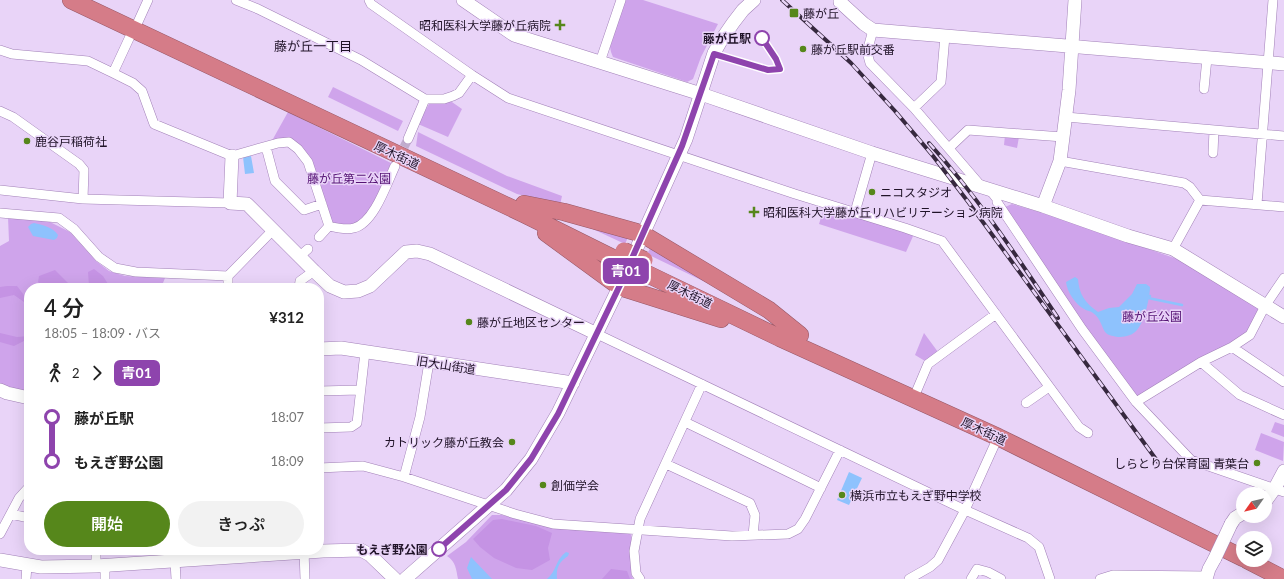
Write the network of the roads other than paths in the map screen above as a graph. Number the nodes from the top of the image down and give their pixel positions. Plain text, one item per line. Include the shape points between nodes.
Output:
1 (71, 0) edge
2 (94, 0) edge
3 (148, 0) edge
4 (236, 0) edge
5 (261, 0) edge
6 (369, 0) edge
7 (463, 0) edge
8 (621, 0) edge
9 (840, 0) edge
10 (1075, 0) edge
11 (1273, 0) edge
12 (752, 1) edge
13 (258, 9) junction
14 (136, 26) junction
15 (873, 30) junction
16 (946, 36) junction
17 (1072, 46) junction
18 (0, 50) edge
19 (1207, 58) junction
20 (600, 62) junction
21 (1268, 63) junction
22 (1284, 64) edge
23 (113, 73) junction
24 (472, 75) junction
25 (1204, 89) dead end
26 (701, 94) junction
27 (425, 99) junction
28 (914, 108) junction
29 (0, 111) edge
30 (1066, 117) junction
31 (1214, 130) junction
32 (1262, 134) junction
33 (1284, 136) edge
34 (1063, 137) junction
35 (408, 139) tunnel mouth
36 (266, 147) junction
37 (950, 148) junction
38 (872, 153) junction
39 (1213, 153) dead end
40 (679, 154) junction
41 (232, 156) junction
42 (1060, 161) junction
43 (395, 166) tunnel mouth
44 (986, 189) junction
45 (0, 190) edge
46 (83, 199) junction
47 (1200, 200) junction
48 (230, 203) junction
49 (322, 204) junction
50 (1257, 204) junction
51 (1043, 206) junction
52 (1284, 207) edge
53 (524, 209) junction
54 (855, 212) junction
55 (0, 213) edge
56 (329, 226) junction
57 (273, 230) junction
58 (643, 235) junction
59 (319, 237) dead end
60 (1173, 249) junction
61 (642, 265) junction
62 (314, 271) junction
63 (228, 276) junction
64 (1284, 278) edge
65 (228, 283) edge
66 (300, 283) edge
67 (620, 286) junction
68 (1265, 306) junction
69 (996, 314) junction
70 (1284, 317) edge
71 (597, 334) junction
72 (800, 335) junction
73 (780, 338) junction
74 (1232, 347) junction
75 (324, 349) edge
76 (365, 352) junction
77 (429, 362) junction
78 (1201, 362) junction
79 (1284, 382) edge
80 (573, 384) junction
81 (702, 384) junction
82 (1049, 387) junction
83 (0, 390) edge
84 (360, 390) junction
85 (917, 390) junction
86 (324, 391) edge
87 (24, 397) edge
88 (1136, 402) junction
89 (1026, 404) dead end
90 (1284, 415) edge
91 (685, 422) junction
92 (324, 428) edge
93 (1088, 433) dead end
94 (998, 437) junction
95 (840, 450) junction
96 (666, 464) junction
97 (324, 468) edge
98 (1284, 471) edge
99 (404, 478) junction
100 (821, 488) junction
101 (1280, 490) edge
102 (24, 492) edge
103 (1272, 496) edge
104 (490, 505) junction
105 (965, 510) junction
106 (11, 514) junction
107 (24, 517) edge
108 (1236, 517) edge
109 (639, 529) junction
110 (0, 534) edge
111 (753, 535) junction
112 (1236, 545) edge
113 (324, 551) edge
114 (97, 555) edge
115 (252, 555) edge
116 (304, 555) edge
117 (1236, 555) edge
118 (0, 560) edge
119 (175, 561) junction
120 (1272, 563) edge
121 (27, 565) junction
122 (100, 565) junction
123 (1261, 567) edge
124 (1284, 569) edge
125 (926, 575) edge
126 (1207, 578) edge
127 (1284, 578) edge
128 (26, 579) edge
129 (105, 579) edge
130 (176, 579) edge
131 (305, 579) edge
132 (394, 579) edge
133 (405, 579) edge
134 (640, 579) edge
135 (909, 579) edge
136 (972, 579) edge
137 (1001, 579) edge
138 (1050, 579) edge
139 (1100, 579) edge

1 - 14 highway, 厚木街道
2 - 14 highway, 厚木街道
3 - 14 street
4 - 13 street
5 - 13 street
6 - 24 street
7 - 20 street via 514,35
8 - 20 street
9 - 15 street
10 - 17 street
11 - 21 street
12 - 26 street via 722,39 710,63
13 - 27 street via 361,60
14 - 23 street
14 - 53 highway, 厚木街道
15 - 16 street
15 - 28 street via 867,52 870,63
16 - 17 street
16 - 28 street via 941,82
17 - 19 street
17 - 30 street
18 - 23 street via 12,54 88,61
19 - 21 street
19 - 25 street
20 - 26 street
21 - 22 street
21 - 32 street
23 - 41 street via 133,83 142,91 154,124
24 - 27 street via 459,93 444,99
24 - 40 street via 508,98
26 - 38 street
26 - 40 street
27 - 35 street
28 - 37 street
29 - 46 street via 79,164 84,170
30 - 31 street
30 - 34 street
31 - 32 street
31 - 39 street
32 - 33 street
32 - 50 street
34 - 37 street via 968,130
34 - 42 street
36 - 41 street
36 - 49 street via 275,181 304,210
36 - 49 street via 289,142 298,149 308,162
37 - 44 street
38 - 44 street
38 - 54 street
40 - 54 street
40 - 58 street
41 - 48 street
42 - 47 street via 1184,183
42 - 51 street
43 - 56 street via 374,211 366,221 355,228
44 - 51 street
44 - 88 street via 997,198 997,202 1082,329
45 - 46 street
46 - 48 street
47 - 50 street
47 - 60 street
48 - 57 street via 247,204
49 - 56 street
50 - 52 street
51 - 60 street
53 - 58 highway via 564,212
53 - 61 highway, 厚木街道, bridge
53 - 67 highway via 548,235
54 - 69 street via 942,241
55 - 63 street via 59,218 115,268 136,272
56 - 59 street
57 - 62 street via 304,253
57 - 63 street
58 - 67 street
58 - 72 highway via 769,310
60 - 68 street
61 - 72 highway, 厚木街道
61 - 73 highway, 厚木街道
62 - 66 street
62 - 71 street via 330,286 344,292 358,291 370,286 406,252 417,251 430,254
63 - 65 street
64 - 68 street
67 - 71 street
67 - 73 highway
68 - 70 street
68 - 74 street via 1250,335
69 - 82 street
69 - 85 street via 928,364
71 - 80 street
71 - 81 street
72 - 85 highway, 厚木街道
73 - 94 highway, 厚木街道
74 - 78 street
74 - 79 street
75 - 76 street, 旧大山街道 via 341,348
76 - 77 street, 旧大山街道
76 - 84 street
77 - 80 street, 旧大山街道
77 - 99 street via 420,416
78 - 88 street
78 - 90 street via 1240,396
80 - 104 street via 531,459
81 - 91 street
81 - 95 street
82 - 89 street
82 - 93 street via 1079,427
83 - 87 street
84 - 86 street
84 - 92 street via 357,422 351,427
85 - 112 highway, 厚木街道
88 - 101 street via 1191,460
91 - 96 street
91 - 100 street
94 - 105 street
94 - 117 highway, 厚木街道
95 - 100 street
95 - 105 street
96 - 109 street via 640,520
96 - 111 street via 750,503 755,515
97 - 99 street via 364,466
98 - 101 street
99 - 104 street
100 - 111 street via 798,529 788,534
101 - 103 street
102 - 106 street
104 - 109 street via 553,524
104 - 133 street
105 - 125 street via 938,560
105 - 138 street via 1028,538 1038,547
106 - 107 street
106 - 110 street
108 - 126 street, bridge
109 - 111 street via 732,536
109 - 134 street via 634,551 636,573
113 - 132 street via 361,550 370,555
114 - 122 street
115 - 119 street
116 - 131 street
118 - 121 street
119 - 122 street
119 - 130 street
120 - 124 highway
121 - 122 street
121 - 128 street
122 - 129 street
123 - 127 highway
125 - 135 street
126 - 139 street via 1113,575
136 - 137 street via 977,569

